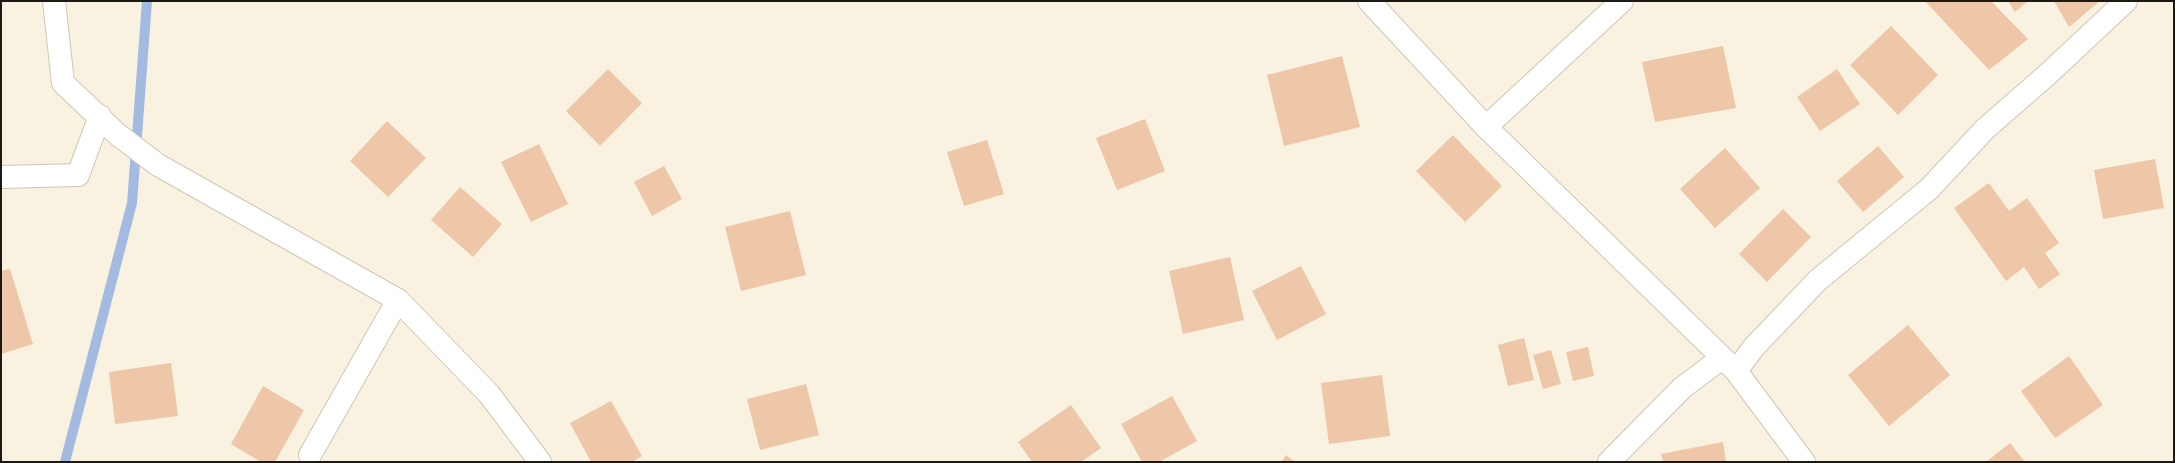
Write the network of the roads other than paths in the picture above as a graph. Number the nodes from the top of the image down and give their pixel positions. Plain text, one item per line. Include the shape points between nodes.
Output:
1 (54, 1) edge
2 (1369, 1) edge
3 (1622, 1) edge
4 (2126, 1) edge
5 (100, 116) junction
6 (1486, 127) junction
7 (1, 177) edge
8 (398, 300) junction
9 (1729, 365) junction
10 (310, 455) dead end
11 (540, 462) edge
12 (1609, 462) edge
13 (1804, 462) edge

1 - 5 street via 63,83
2 - 6 street
3 - 6 street
4 - 9 street via 2060,64 1985,129 1929,188 1818,280 1754,347
5 - 7 street via 78,175
5 - 8 street via 117,134 158,164
6 - 9 street
8 - 10 street
8 - 11 street via 489,394
9 - 12 street via 1682,388
9 - 13 street

